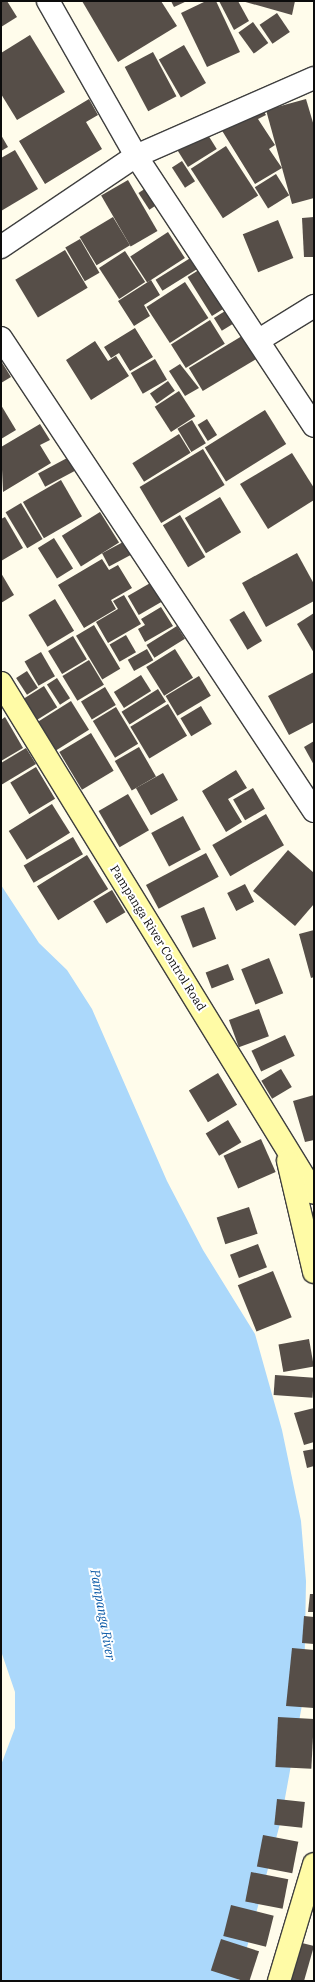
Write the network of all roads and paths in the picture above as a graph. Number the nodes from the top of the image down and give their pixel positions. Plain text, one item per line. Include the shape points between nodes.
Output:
1 (48, 1) edge
2 (314, 78) edge
3 (136, 156) junction
4 (1, 247) edge
5 (314, 306) edge
6 (1, 338) edge
7 (259, 340) junction
8 (314, 426) edge
9 (1, 683) edge
10 (314, 811) edge
11 (284, 1143) junction
12 (314, 1193) edge
13 (314, 1272) edge
14 (314, 1864) edge
15 (279, 1981) edge

1 - 3 street
2 - 3 street
3 - 4 street
3 - 7 street
5 - 7 street
6 - 10 street
7 - 8 street
9 - 11 main road, Pampanga River Control Road
11 - 12 main road, Pampanga River Control Road
11 - 13 main road
14 - 15 main road

